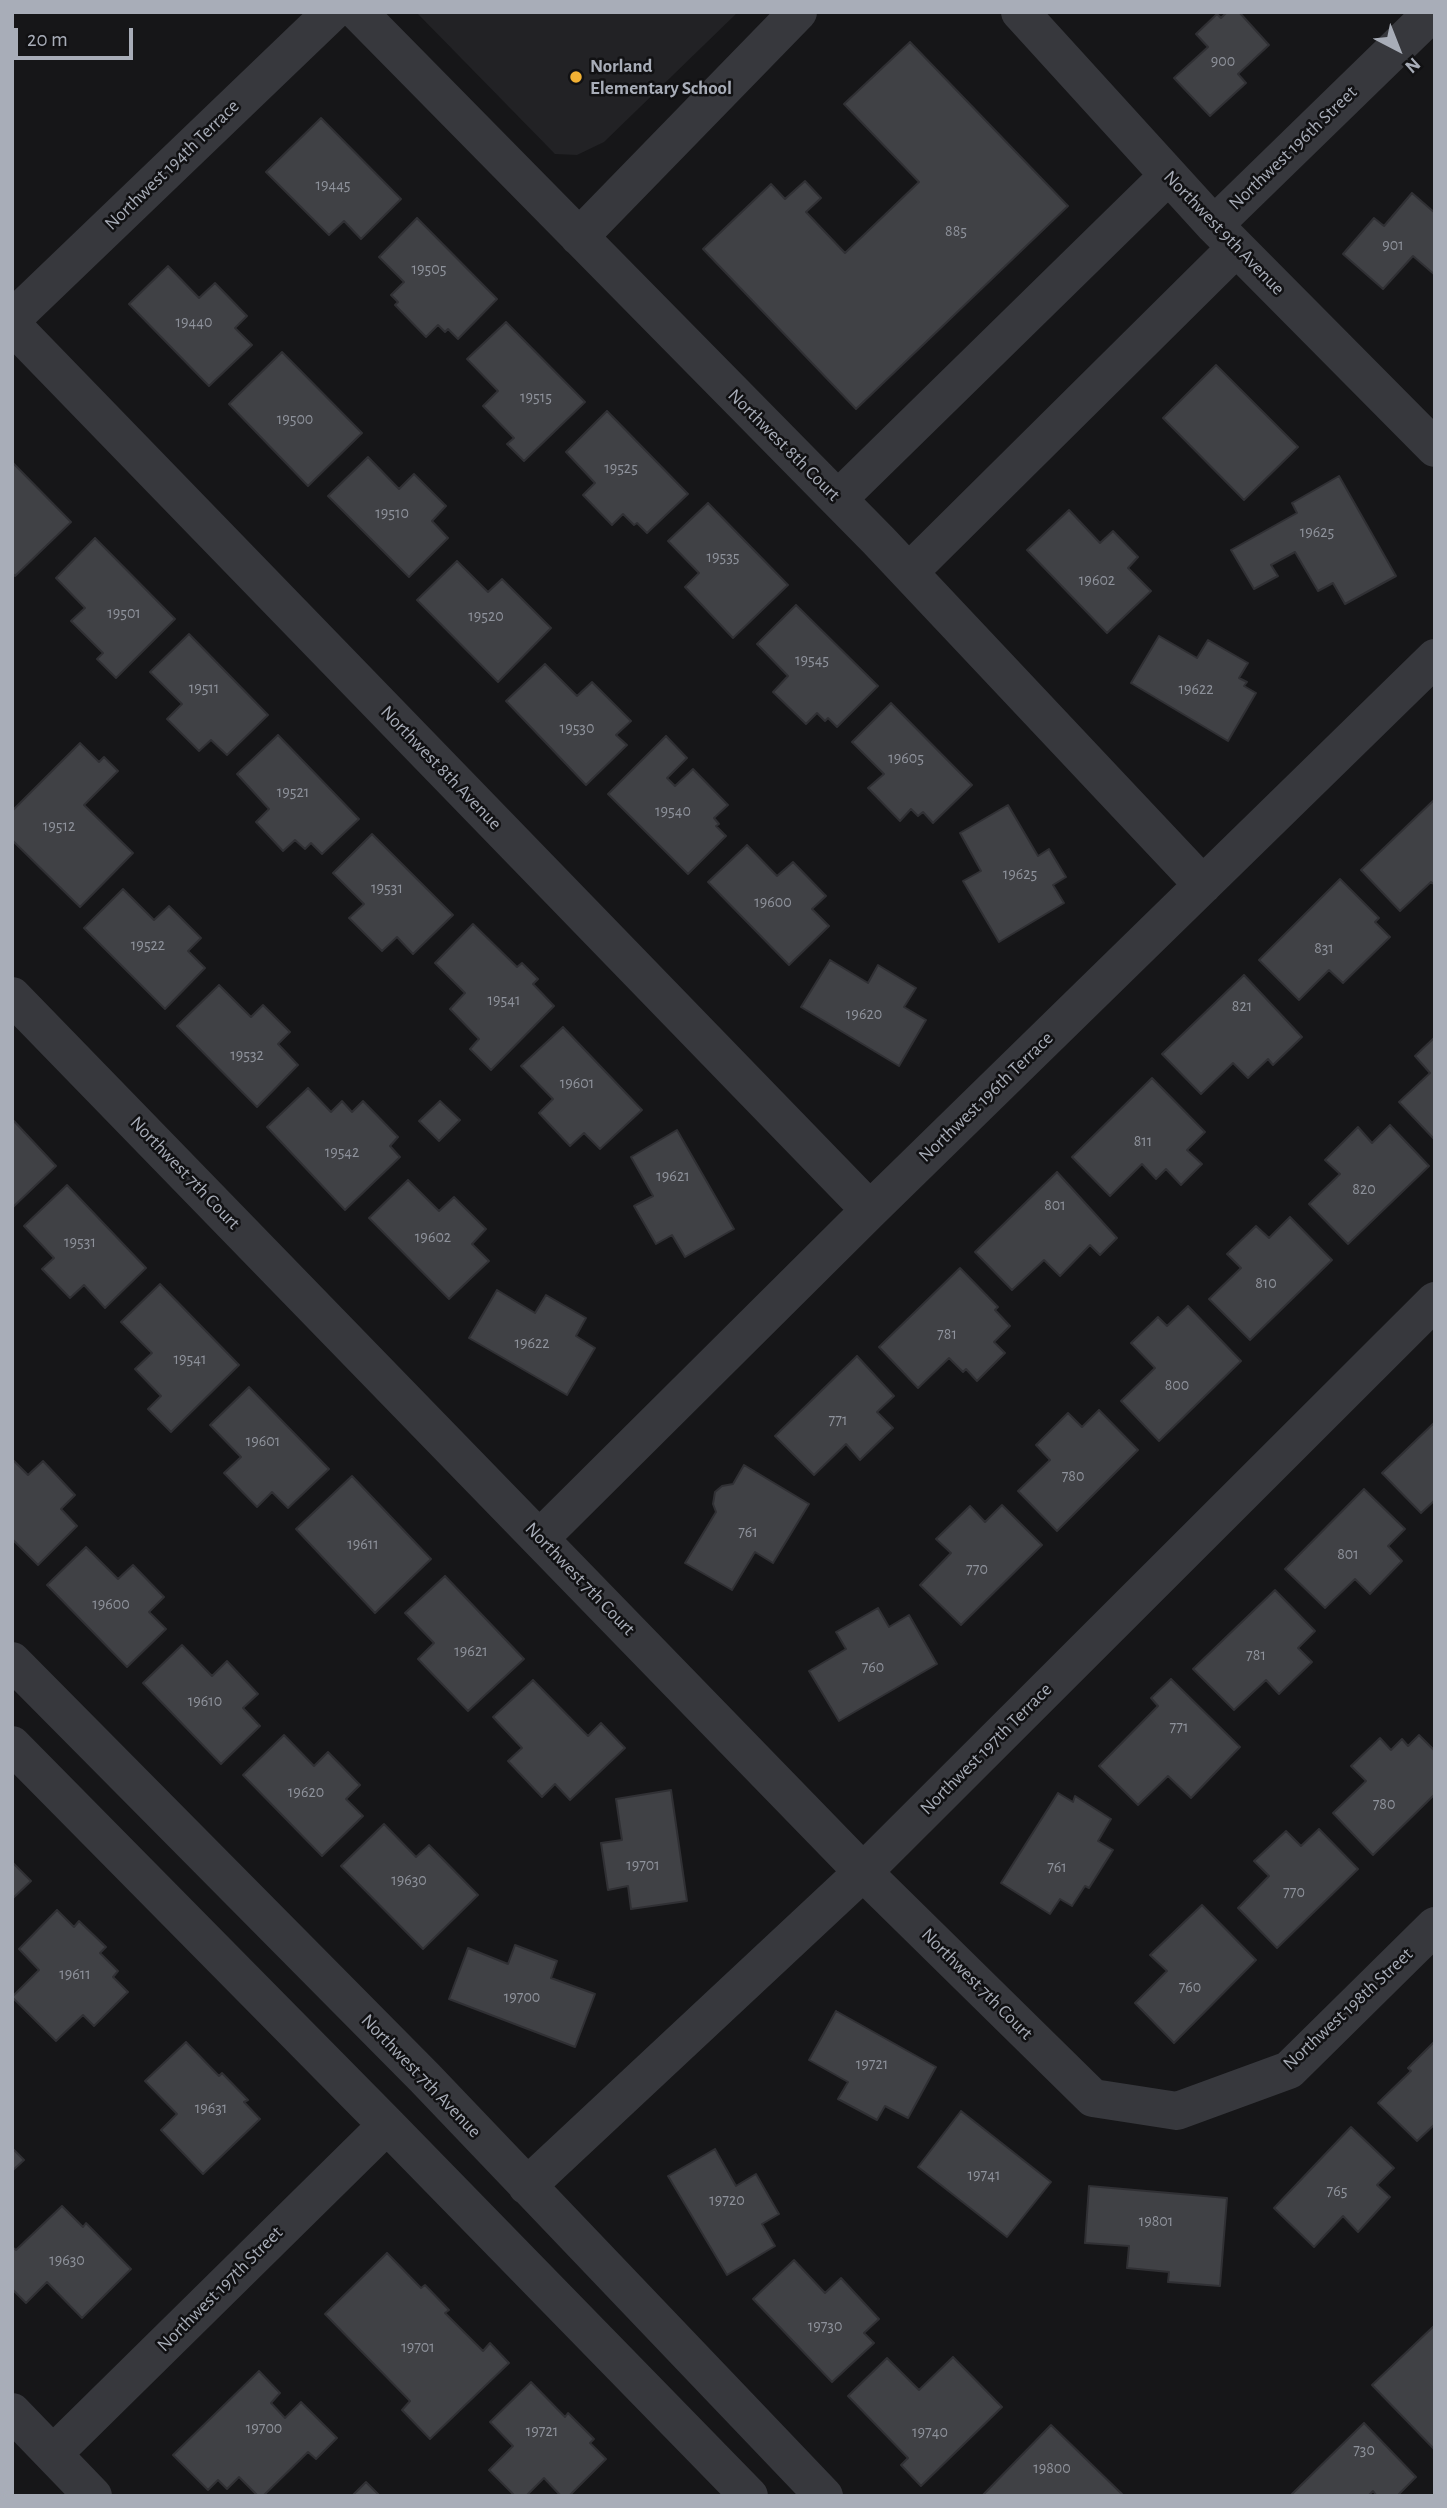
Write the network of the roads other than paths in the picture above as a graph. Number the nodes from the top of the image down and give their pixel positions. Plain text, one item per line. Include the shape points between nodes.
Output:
1 (332, 12) edge
2 (358, 12) edge
3 (798, 12) edge
4 (1020, 12) edge
5 (1433, 12) edge
6 (1168, 176) junction
7 (579, 237) junction
8 (1225, 237) junction
9 (12, 318) edge
10 (12, 326) edge
11 (1435, 448) edge
12 (838, 499) junction
13 (909, 572) junction
14 (1435, 658) edge
15 (1203, 885) junction
16 (12, 996) edge
17 (870, 1210) junction
18 (1435, 1301) edge
19 (540, 1538) junction
20 (12, 1661) edge
21 (12, 1745) edge
22 (863, 1872) junction
23 (1435, 1926) edge
24 (1177, 2111) joint
25 (387, 2124) junction
26 (527, 2186) junction
27 (12, 2412) edge
28 (53, 2454) junction
29 (93, 2496) edge
30 (749, 2496) edge
31 (824, 2496) edge

1 - 9 street, Northwest 194th Terrace
2 - 7 street, Northwest 8th Court
3 - 7 street
4 - 6 street, Northwest 9th Avenue
5 - 8 street, Northwest 196th Street
6 - 8 street, Northwest 9th Avenue
6 - 12 street
7 - 12 street, Northwest 8th Court
8 - 11 street, Northwest 9th Avenue
8 - 13 street, Northwest 196th Street
10 - 17 street, Northwest 8th Avenue
12 - 13 street, Northwest 8th Court
13 - 15 street, Northwest 8th Court
14 - 15 street, Northwest 196th Terrace
15 - 17 street, Northwest 196th Terrace
16 - 19 street, Northwest 7th Court
17 - 19 street, Northwest 196th Terrace
18 - 22 street, Northwest 197th Terrace
19 - 22 street, Northwest 7th Court
20 - 26 street, Northwest 7th Avenue
21 - 25 street
22 - 24 street, Northwest 7th Court via 1093,2098
22 - 26 street, Northwest 197th Terrace
23 - 24 street, Northwest 198th Street via 1289,2070
25 - 28 street, Northwest 197th Street
25 - 30 street
26 - 31 street, Northwest 7th Avenue
27 - 28 street
28 - 29 street

